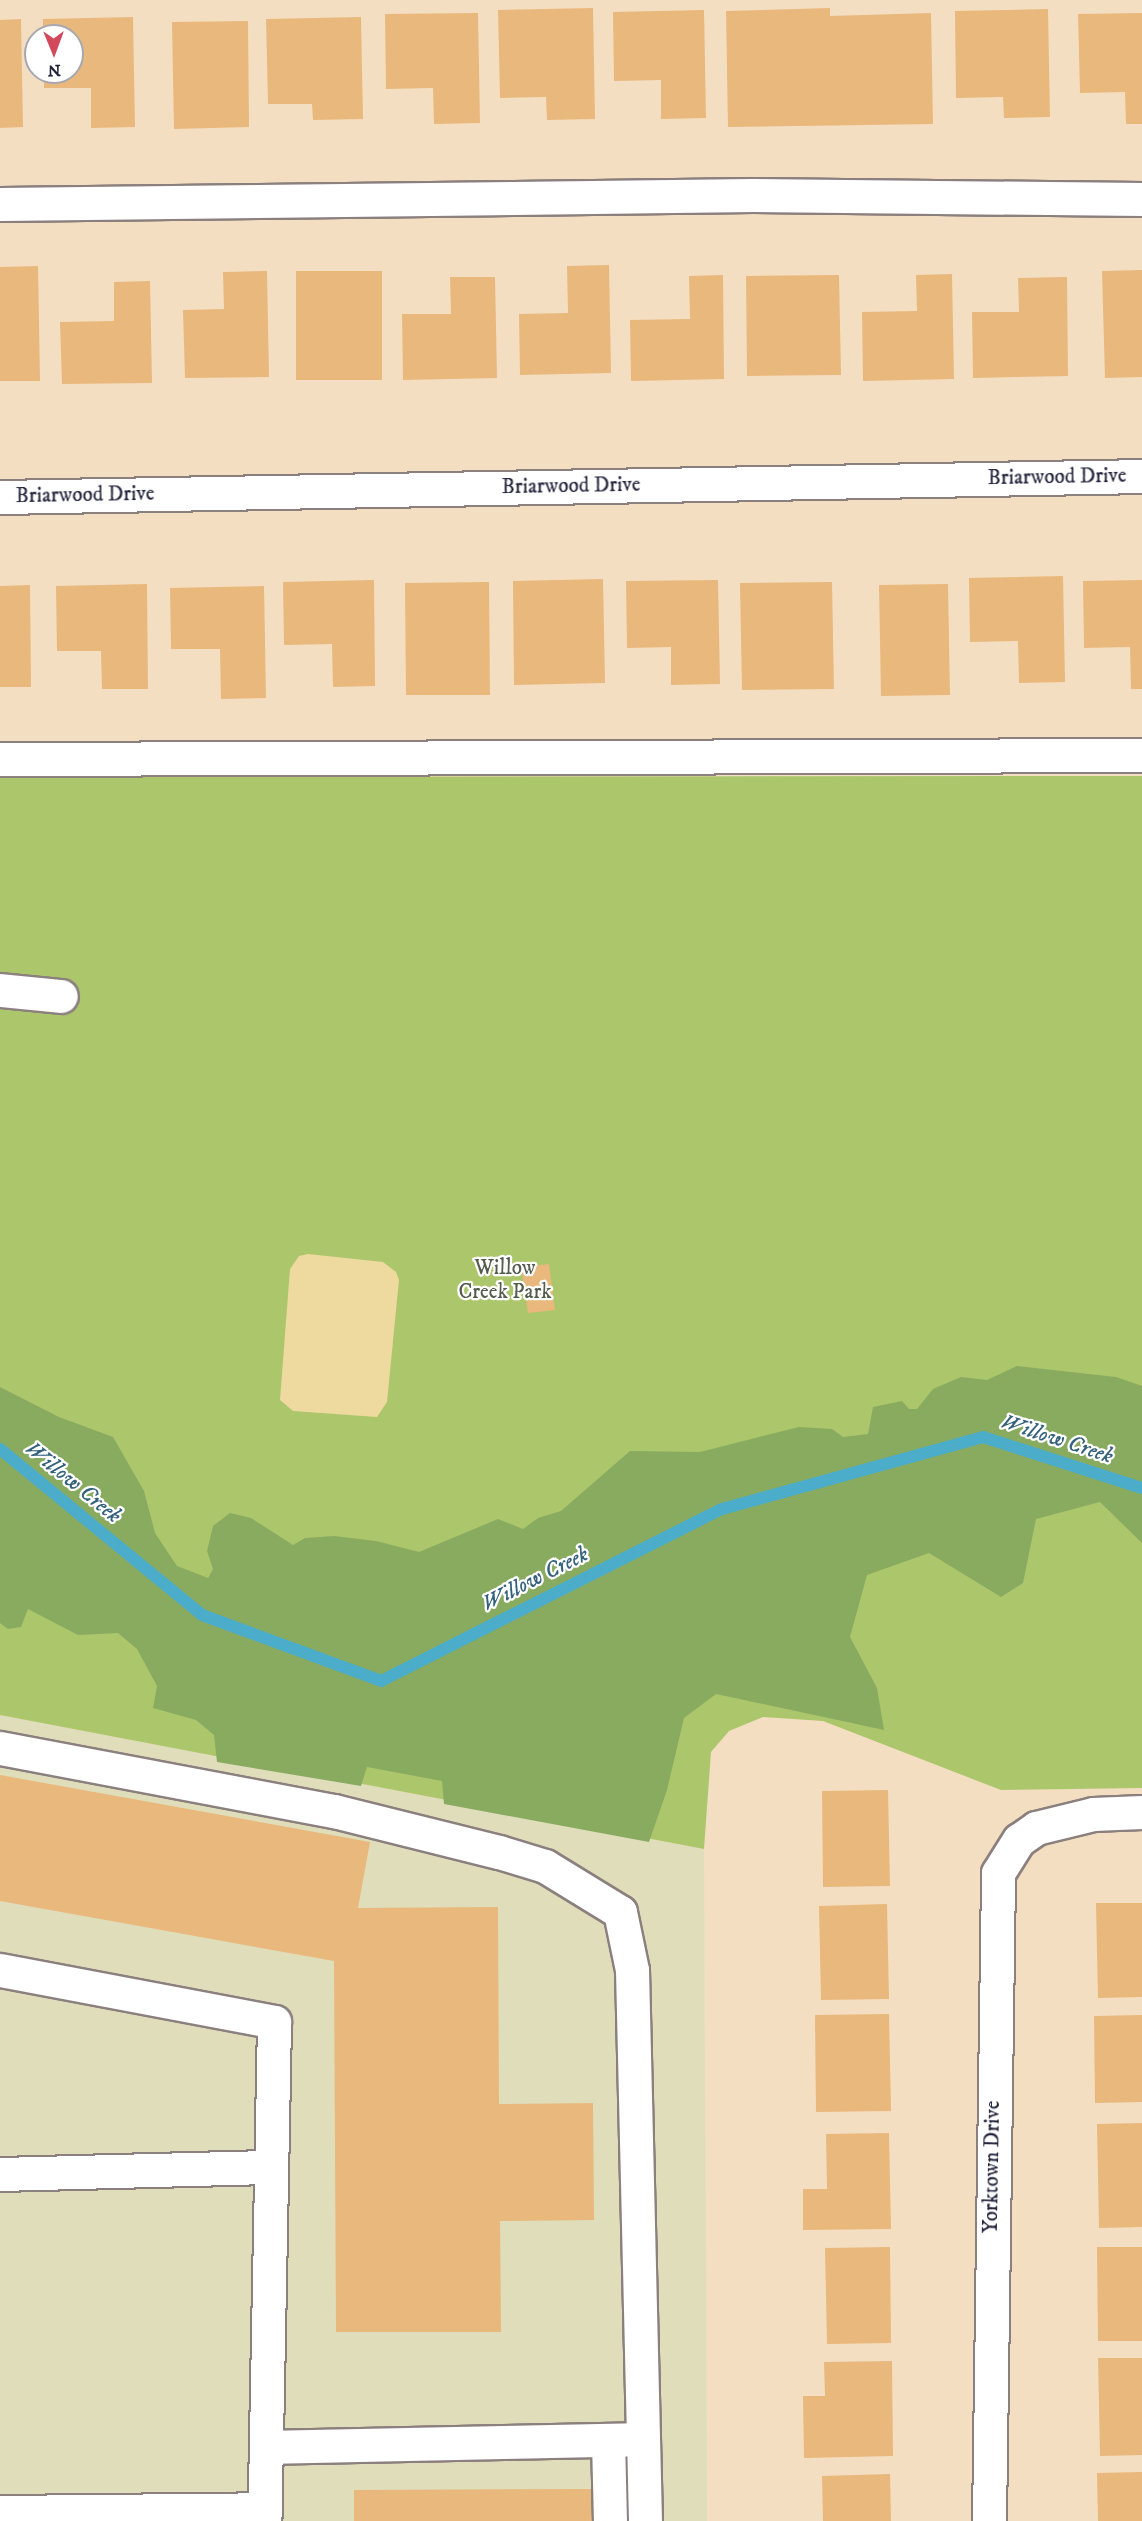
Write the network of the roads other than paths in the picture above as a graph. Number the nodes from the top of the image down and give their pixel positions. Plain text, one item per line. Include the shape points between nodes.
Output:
1 (1142, 199) edge
2 (0, 204) edge
3 (1142, 476) edge
4 (0, 496) edge
5 (1142, 755) edge
6 (0, 759) edge
7 (0, 990) edge
8 (61, 996) dead end
9 (0, 1748) edge
10 (1142, 1812) edge
11 (0, 1970) edge
12 (269, 2167) junction
13 (0, 2174) edge
14 (643, 2439) junction
15 (608, 2440) junction
16 (268, 2447) junction
17 (0, 2512) edge
18 (264, 2515) edge
19 (610, 2521) edge
20 (645, 2521) edge
21 (989, 2521) edge

1 - 2 street via 753,195
3 - 4 street, Briarwood Drive
5 - 6 street
7 - 8 street
9 - 14 street via 334,1810 499,1852 544,1866 620,1912 632,1970
10 - 21 street, Yorktown Drive via 1094,1814 1036,1828 1018,1840 998,1873
11 - 12 street via 274,2022
12 - 13 street
12 - 16 street
14 - 15 street
14 - 20 street
15 - 16 street
15 - 19 street
16 - 18 street
17 - 18 street

